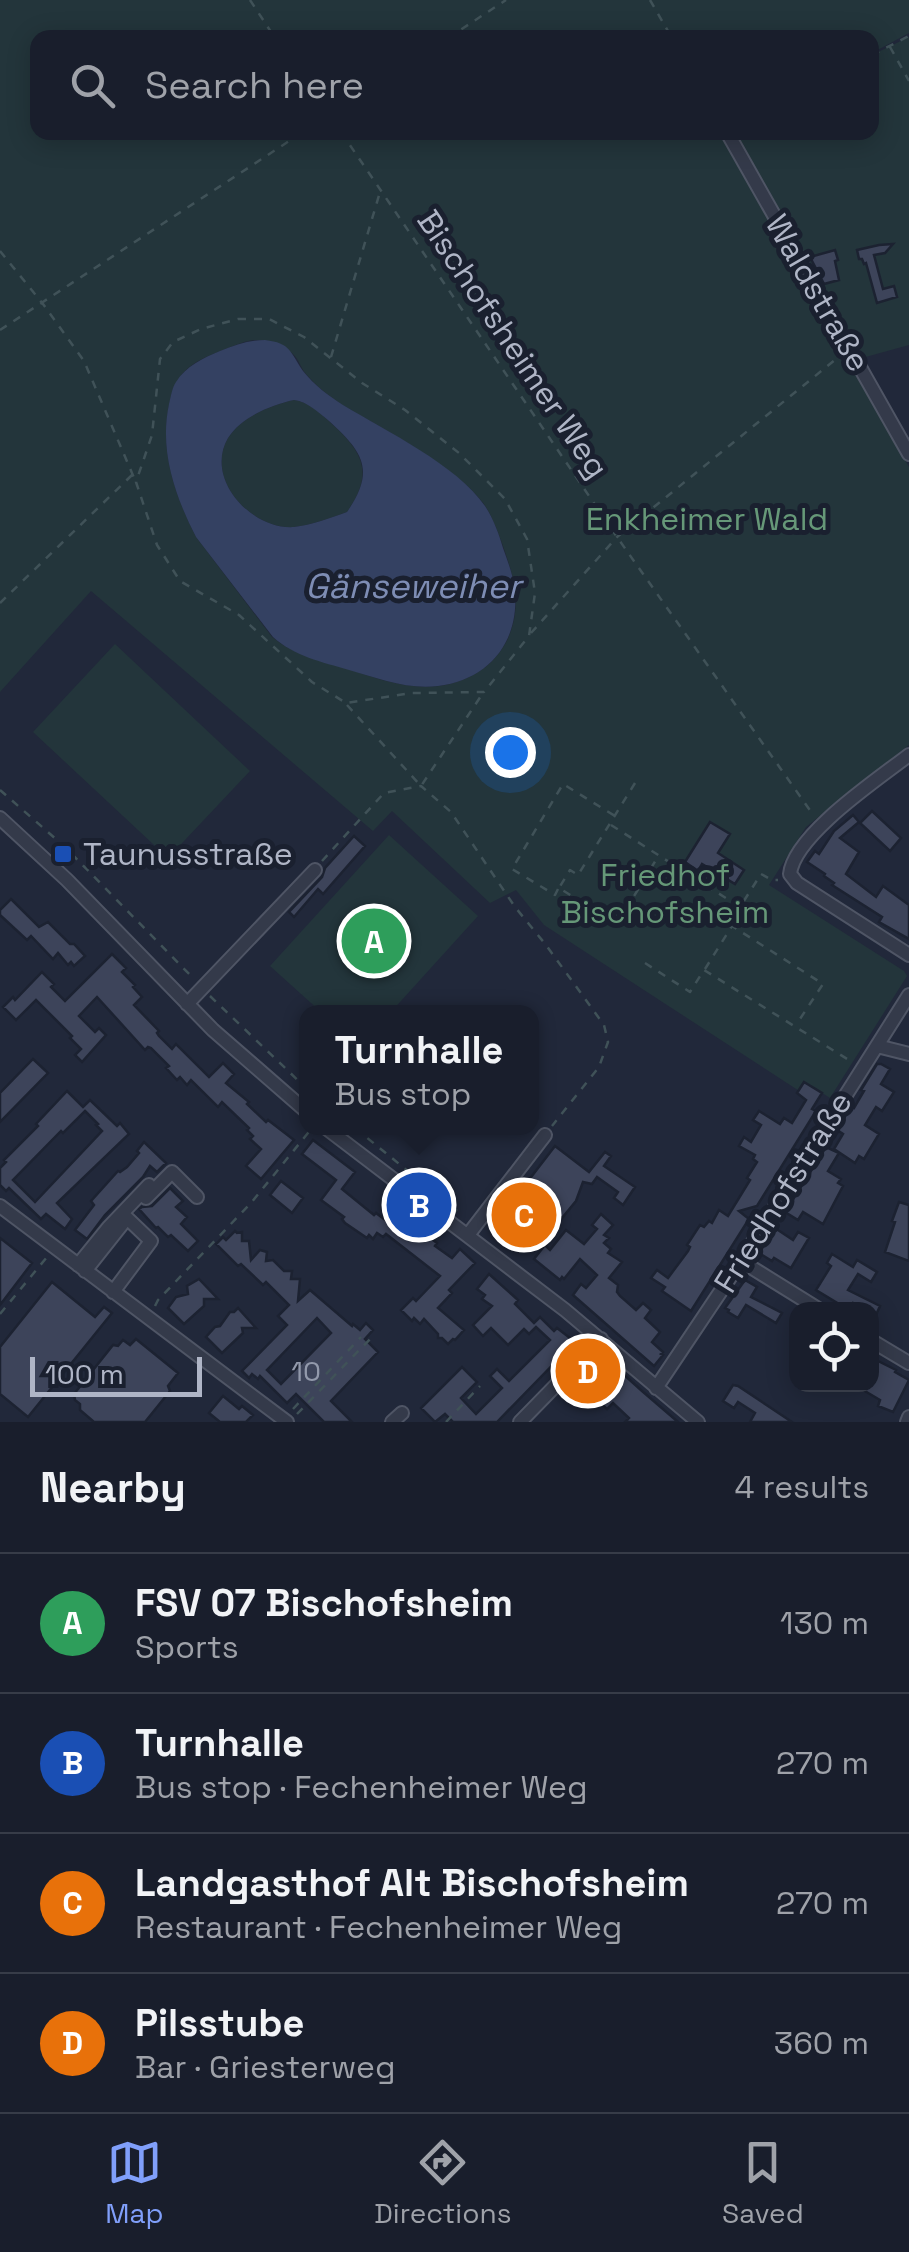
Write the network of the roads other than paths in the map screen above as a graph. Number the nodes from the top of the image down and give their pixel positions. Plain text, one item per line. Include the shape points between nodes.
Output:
1 (732, 140) edge
2 (909, 454) edge
3 (909, 754) edge
4 (0, 818) edge
5 (315, 870) road end
6 (909, 955) edge
7 (909, 995) edge
8 (187, 1004) junction
9 (877, 1046) junction
10 (909, 1054) edge
11 (299, 1106) edge
12 (335, 1135) edge
13 (546, 1135) road end
14 (149, 1185) dead end
15 (197, 1197) dead end
16 (0, 1206) edge
17 (128, 1218) junction
18 (468, 1235) junction
19 (741, 1262) junction
20 (81, 1268) junction
21 (113, 1292) junction
22 (807, 1302) edge
23 (601, 1339) junction
24 (879, 1344) edge
25 (909, 1362) edge
26 (656, 1388) junction
27 (688, 1419) edge
28 (286, 1421) edge
29 (520, 1422) edge

1 - 2 street, Waldstraße
3 - 6 street via 820,826 790,874
4 - 8 street
5 - 8 street
7 - 9 street, Friedhofstraße
8 - 11 street
9 - 10 street
9 - 19 street, Friedhofstraße
12 - 18 street
13 - 18 street
14 - 20 street
15 - 17 street via 172,1172
16 - 20 street
17 - 20 street
17 - 21 street via 151,1241
18 - 23 street
19 - 22 street
19 - 26 street, Friedhofstraße
20 - 21 street
21 - 28 street
23 - 26 street
23 - 29 street
24 - 25 street
26 - 27 street

